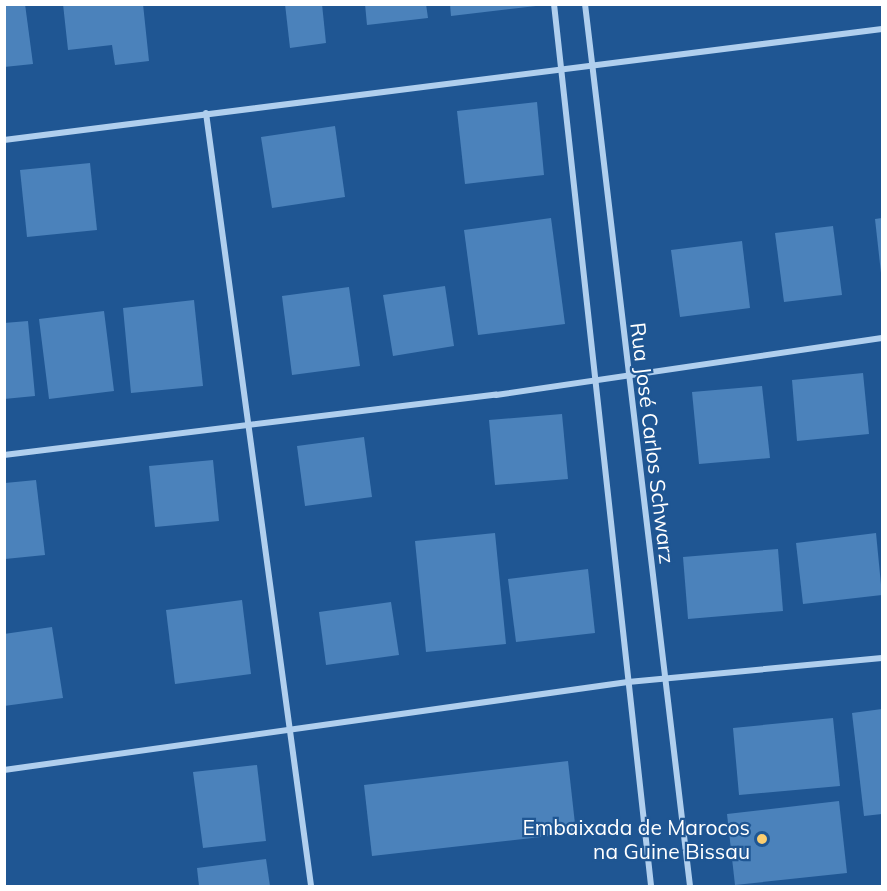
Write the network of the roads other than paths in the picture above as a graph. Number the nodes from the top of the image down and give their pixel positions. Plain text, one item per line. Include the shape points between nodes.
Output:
1 (554, 4) edge
2 (585, 4) edge
3 (882, 29) edge
4 (591, 67) junction
5 (561, 69) junction
6 (206, 113) junction
7 (4, 140) edge
8 (882, 338) edge
9 (627, 377) junction
10 (597, 379) junction
11 (250, 426) junction
12 (4, 455) edge
13 (882, 658) edge
14 (667, 679) junction
15 (628, 682) junction
16 (292, 730) junction
17 (4, 770) edge
18 (311, 886) edge
19 (651, 886) edge
20 (690, 886) edge

1 - 5 street
2 - 4 street, Rua José Carlos Schwarz
3 - 4 street
4 - 5 street
4 - 9 street, Rua José Carlos Schwarz
5 - 6 street
5 - 10 street
6 - 7 street
6 - 11 street
8 - 9 street
9 - 10 street
9 - 14 street, Rua José Carlos Schwarz
10 - 11 street
10 - 15 street
11 - 12 street
11 - 16 street
13 - 14 street
14 - 15 street
14 - 20 street, Rua José Carlos Schwarz
15 - 16 street
15 - 19 street
16 - 17 street
16 - 18 street

